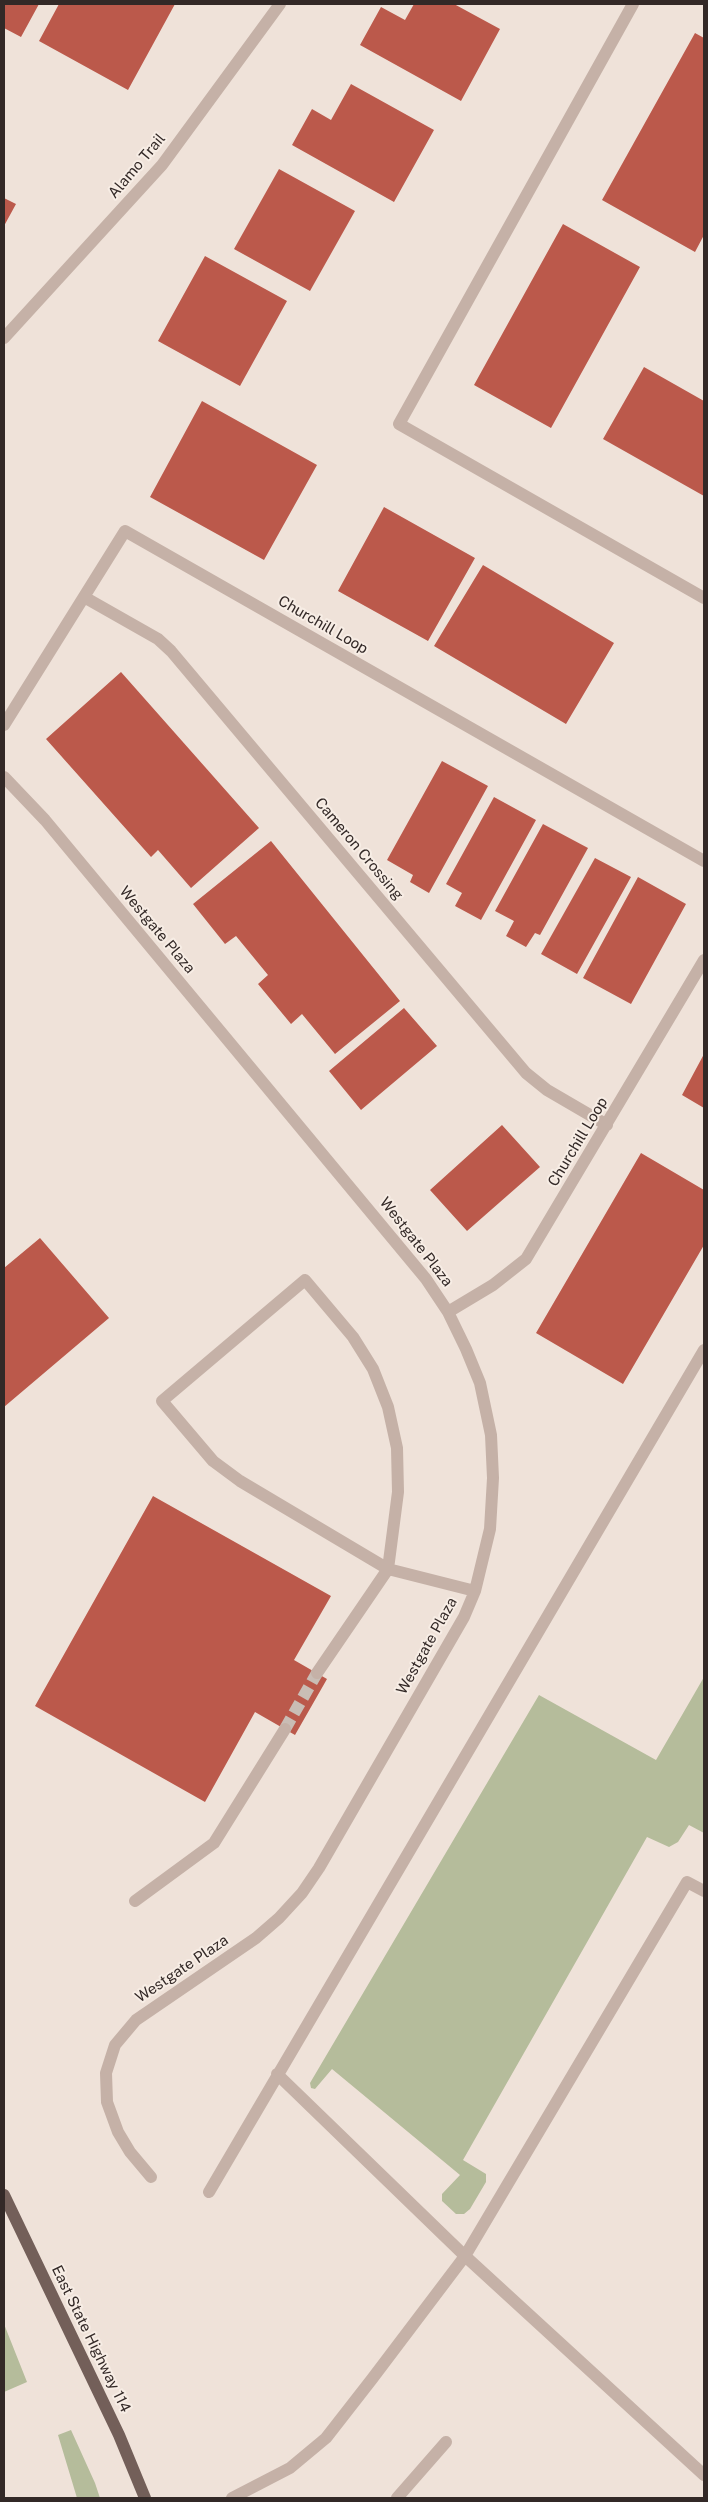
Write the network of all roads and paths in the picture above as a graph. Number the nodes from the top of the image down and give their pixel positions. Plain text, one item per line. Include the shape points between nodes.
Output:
1 (280, 4) edge
2 (633, 4) edge
3 (4, 338) edge
4 (84, 597) junction
5 (704, 598) edge
6 (4, 725) edge
7 (4, 777) edge
8 (704, 861) edge
9 (704, 960) edge
10 (607, 1125) junction
11 (448, 1312) junction
12 (704, 1350) edge
13 (388, 1569) junction
14 (475, 1591) junction
15 (317, 1673) tunnel mouth
16 (285, 1729) tunnel mouth
17 (704, 1891) edge
18 (135, 1901) dead end
19 (277, 2074) junction
20 (151, 2177) dead end
21 (209, 2192) dead end
22 (4, 2195) edge
23 (466, 2256) junction
24 (446, 2442) dead end
25 (704, 2475) edge
26 (145, 2498) edge
27 (232, 2498) edge
28 (397, 2498) edge

1 - 3 street, Alamo Trail via 162,165
2 - 5 street via 399,424
4 - 6 street, Churchill Loop
4 - 8 street, Churchill Loop via 125,531
4 - 10 street, Cameron Crossing via 158,639 172,651 526,1073 547,1090
7 - 11 street, Westgate Plaza via 45,820 391,1235
9 - 10 street, Churchill Loop
10 - 11 street, Churchill Loop via 526,1259 493,1285
11 - 14 street, Westgate Plaza via 480,1384 490,1435 493,1478 490,1529
12 - 19 street
13 - 13 street via 398,1492 397,1448 388,1407 373,1369 353,1337 305,1280 162,1401 213,1461 240,1481
13 - 14 street
13 - 15 street
14 - 20 street, Westgate Plaza via 464,1617 344,1827 302,1893 256,1938 136,2020 115,2045 106,2073 107,2102 118,2132
16 - 18 street via 214,1843
17 - 23 street via 687,1882
19 - 21 street
19 - 23 street
22 - 26 main road, East State Highway 114 via 119,2435
23 - 25 street
23 - 27 street via 326,2438 290,2468
24 - 28 street

